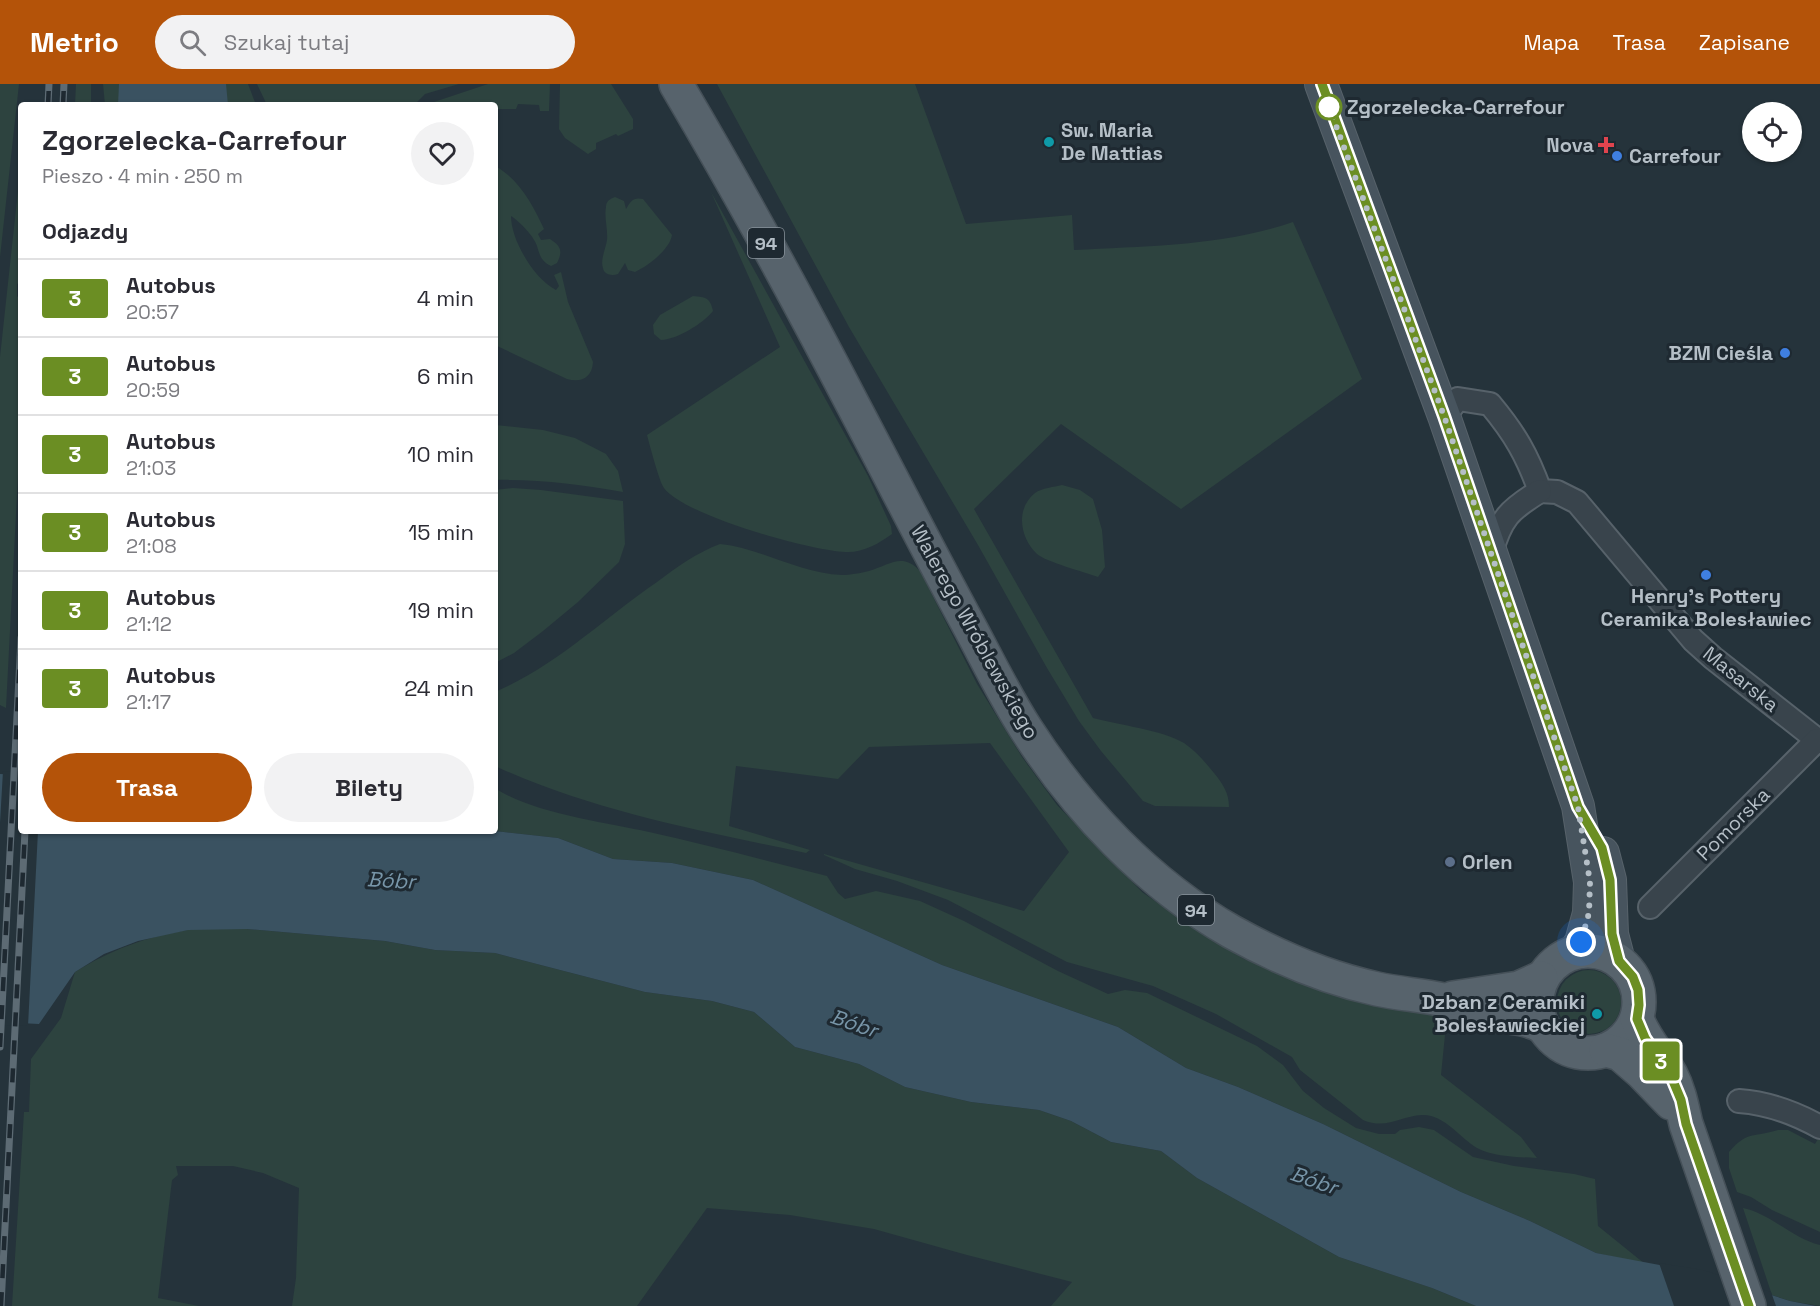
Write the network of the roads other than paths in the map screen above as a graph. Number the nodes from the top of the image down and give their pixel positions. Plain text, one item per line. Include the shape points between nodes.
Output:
1 (676, 84) edge
2 (1322, 84) edge
3 (1444, 416) junction
4 (1540, 491) junction
5 (1491, 553) junction
6 (1818, 741) edge
7 (1578, 807) junction
8 (1650, 907) dead end
9 (1575, 951) junction
10 (1619, 961) junction
11 (1541, 978) junction
12 (1443, 1000) junction
13 (1637, 1019) junction
14 (1542, 1026) junction
15 (1606, 1050) junction
16 (1739, 1101) dead end
17 (1686, 1124) junction
18 (1820, 1127) edge
19 (1749, 1306) edge

1 - 12 main road, Walerego Wróblewskiego / 94 via 789,285 1026,728 1090,814 1186,904 1269,952 1345,981
2 - 3 street
3 - 4 street via 1458,399 1490,404 1528,457
3 - 5 street
4 - 5 street via 1508,514
4 - 6 street, Masarska via 1557,492 1576,502 1693,640
5 - 7 street
6 - 8 street, Pomorska
7 - 9 street via 1590,892 1589,913
7 - 10 street via 1602,848 1610,880 1612,934
9 - 10 main road via 1598,951
9 - 11 main road, 94 via 1552,964
10 - 13 main road via 1638,990
11 - 12 main road, Walerego Wróblewskiego / 94 via 1519,988
11 - 14 main road via 1537,1004
12 - 14 main road, Walerego Wróblewskiego / 94
13 - 15 main road via 1625,1038
13 - 17 main road via 1671,1076
14 - 15 main road, 94 via 1562,1046 1578,1052
15 - 17 main road via 1620,1054 1642,1073
16 - 18 street via 1761,1102
17 - 19 main road

